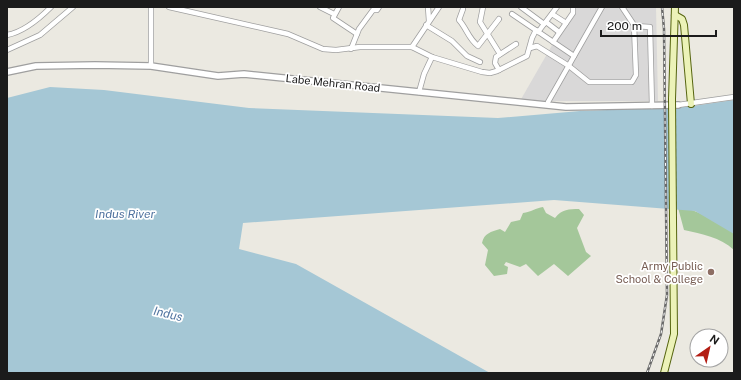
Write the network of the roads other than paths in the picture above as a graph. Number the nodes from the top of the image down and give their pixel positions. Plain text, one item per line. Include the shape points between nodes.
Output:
1 (43, 7) edge
2 (50, 7) edge
3 (73, 7) edge
4 (151, 7) edge
5 (169, 7) edge
6 (320, 7) edge
7 (339, 7) edge
8 (379, 7) edge
9 (428, 7) edge
10 (439, 7) edge
11 (483, 7) edge
12 (520, 7) edge
13 (557, 7) edge
14 (573, 7) edge
15 (602, 7) edge
16 (622, 7) edge
17 (675, 7) edge
18 (463, 9) dead end
19 (334, 14) junction
20 (512, 14) dead end
21 (552, 14) junction
22 (675, 15) junction
23 (42, 16) junction
24 (499, 19) dead end
25 (428, 23) junction
26 (545, 23) junction
27 (566, 23) junction
28 (634, 26) junction
29 (537, 31) junction
30 (560, 32) junction
31 (357, 34) junction
32 (486, 34) junction
33 (7, 35) edge
34 (552, 42) junction
35 (516, 44) dead end
36 (412, 48) junction
37 (530, 48) junction
38 (351, 49) junction
39 (7, 50) edge
40 (500, 54) junction
41 (574, 56) junction
42 (432, 57) junction
43 (480, 62) dead end
44 (150, 66) junction
45 (569, 66) junction
46 (499, 70) junction
47 (7, 72) edge
48 (419, 92) junction
49 (734, 97) edge
50 (548, 102) dead end
51 (691, 104) junction
52 (678, 105) joint
53 (652, 106) junction
54 (664, 373) edge

1 - 23 street
2 - 23 street
3 - 39 street via 40,35
4 - 44 street
5 - 38 street via 288,34 323,49
6 - 19 street
7 - 19 street
8 - 31 street via 373,10
9 - 25 street
10 - 25 street
11 - 32 street via 479,20
12 - 26 street
13 - 21 street
14 - 27 street via 573,13
15 - 41 street
16 - 28 street
17 - 22 main road
18 - 32 street via 459,20 470,40 478,46
19 - 31 street via 333,18 336,21
20 - 29 street
21 - 26 street
21 - 27 street
22 - 51 main road via 682,19 684,25
22 - 54 main road, bridge via 672,99 674,334
23 - 33 street via 16,33
24 - 32 street
25 - 36 street
25 - 43 street via 467,56
26 - 29 street
26 - 30 street
27 - 30 street
28 - 45 street via 636,75 632,82 589,82
28 - 53 street via 650,27
29 - 34 street
29 - 37 street
30 - 34 street
31 - 38 street
32 - 40 street
34 - 41 street
35 - 40 street
36 - 38 street via 388,46
36 - 42 street
37 - 45 street via 538,46
37 - 46 street via 525,57
40 - 46 street via 495,60
41 - 45 street
42 - 46 street via 482,72
42 - 48 street
44 - 47 street, Labe Mehran Road via 36,66
44 - 48 street, Labe Mehran Road via 218,76 244,74
45 - 50 street
48 - 53 street, Labe Mehran Road via 566,107
49 - 51 street
51 - 52 street
52 - 53 street, Labe Mehran Road

